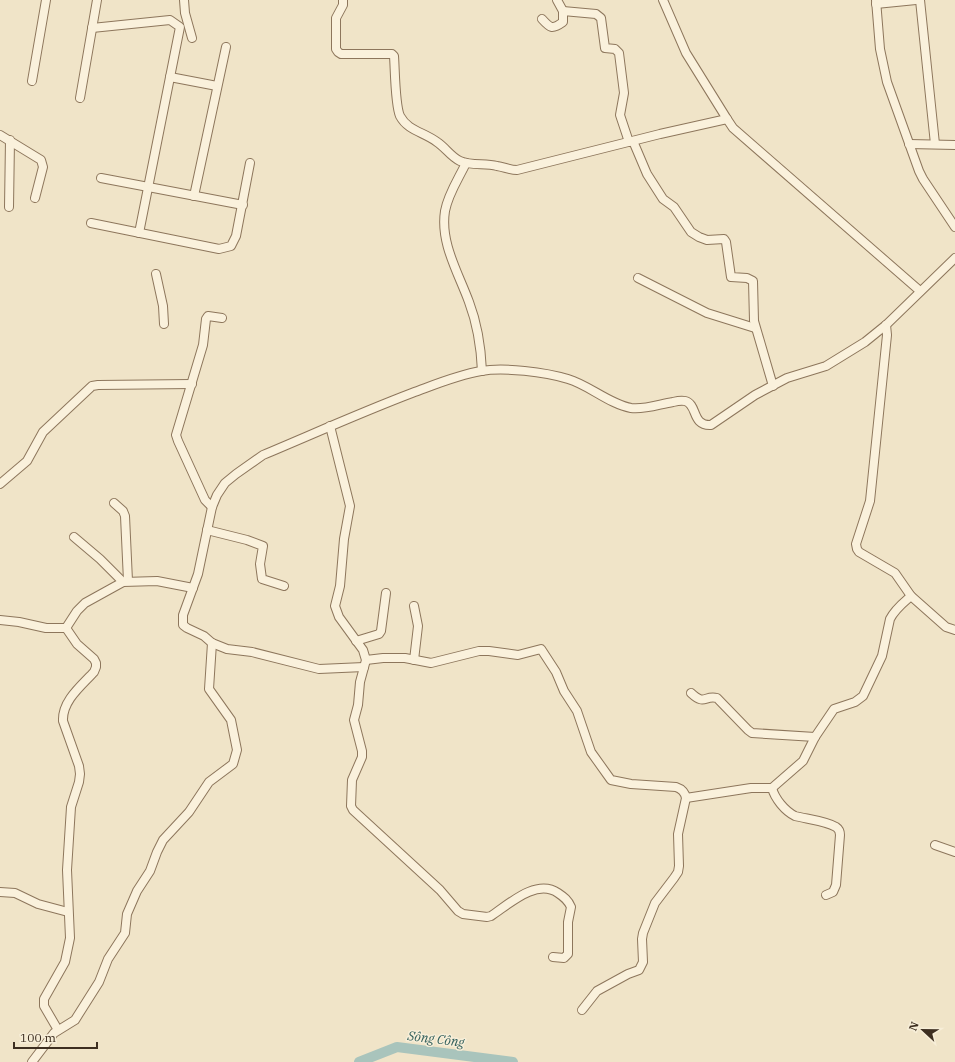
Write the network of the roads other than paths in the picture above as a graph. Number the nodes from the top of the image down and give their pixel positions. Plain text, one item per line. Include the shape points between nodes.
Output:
1 (46, 0) edge
2 (97, 0) edge
3 (184, 0) edge
4 (344, 0) edge
5 (557, 0) edge
6 (663, 0) edge
7 (916, 0) edge
8 (920, 0) edge
9 (876, 2) edge
10 (563, 11) junction
11 (542, 19) dead end
12 (92, 28) junction
13 (192, 38) dead end
14 (226, 47) dead end
15 (170, 77) junction
16 (32, 81) dead end
17 (217, 86) junction
18 (80, 98) dead end
19 (726, 119) junction
20 (0, 134) edge
21 (10, 140) junction
22 (631, 142) junction
23 (909, 144) junction
24 (935, 144) junction
25 (955, 144) edge
26 (250, 163) dead end
27 (466, 163) junction
28 (101, 178) dead end
29 (148, 187) junction
30 (194, 196) junction
31 (35, 198) dead end
32 (242, 205) junction
33 (9, 207) dead end
34 (91, 223) dead end
35 (955, 227) edge
36 (140, 233) junction
37 (955, 258) edge
38 (156, 274) dead end
39 (638, 278) dead end
40 (920, 291) junction
41 (222, 318) dead end
42 (164, 324) dead end
43 (886, 325) junction
44 (755, 328) junction
45 (482, 371) junction
46 (192, 384) junction
47 (773, 386) junction
48 (330, 426) junction
49 (0, 484) edge
50 (114, 503) dead end
51 (212, 508) junction
52 (207, 530) junction
53 (74, 537) dead end
54 (126, 581) junction
55 (284, 586) dead end
56 (193, 588) junction
57 (386, 593) dead end
58 (911, 596) junction
59 (414, 606) dead end
60 (0, 620) edge
61 (66, 628) junction
62 (955, 630) edge
63 (356, 641) junction
64 (212, 643) junction
65 (414, 660) junction
66 (365, 664) junction
67 (692, 693) dead end
68 (815, 737) junction
69 (772, 788) junction
70 (686, 798) junction
71 (935, 845) dead end
72 (955, 852) edge
73 (0, 892) edge
74 (826, 895) dead end
75 (68, 912) junction
76 (553, 957) dead end
77 (582, 1010) dead end
78 (58, 1030) junction
79 (32, 1062) edge

1 - 16 street
2 - 12 street
3 - 13 street
4 - 27 street via 336,18 338,52 392,54 397,108 403,122 436,141
5 - 10 street
6 - 19 street via 686,53
7 - 9 street
8 - 24 street
9 - 23 street via 885,74
10 - 11 street via 563,22 552,28
10 - 22 street via 599,15 605,48 615,49 619,53 624,93 620,115
12 - 15 street via 170,20 180,27
12 - 18 street
14 - 17 street
15 - 17 street
15 - 29 street
17 - 30 street
19 - 22 street
19 - 40 street via 740,135
20 - 21 street
21 - 31 street via 43,163
21 - 33 street
22 - 27 street via 517,170 496,165
22 - 44 street via 663,199 674,207 691,232 707,240 726,240 731,277 753,281
23 - 24 street
23 - 35 street via 923,179
24 - 25 street
26 - 32 street
27 - 45 street via 448,200 445,221 449,253 475,324
28 - 29 street
29 - 30 street
29 - 36 street
30 - 32 street
32 - 36 street via 236,236 230,246 219,249
34 - 36 street
37 - 40 street
38 - 42 street
39 - 44 street via 707,313
40 - 43 street
41 - 46 street via 206,318
43 - 47 street via 865,342 826,366 787,378
43 - 58 street via 870,501 856,544 859,552 895,573
44 - 47 street
45 - 47 street via 516,370 569,379 629,408 683,400 690,404 697,420 706,425 711,425
45 - 48 street via 455,377
46 - 49 street via 92,386 43,432 27,461
46 - 51 street via 176,435 205,500
48 - 51 street via 263,455 249,464 225,483
48 - 63 street via 350,506 335,606 339,617
50 - 54 street via 125,516
51 - 52 street
52 - 55 street via 262,546 262,579
52 - 56 street
53 - 54 street
54 - 56 street via 158,581
54 - 61 street via 85,603
56 - 64 street via 183,615 183,624
57 - 63 street via 381,631 379,634
58 - 62 street via 946,627
58 - 68 street via 892,613 882,656 863,696 855,702 834,709
59 - 65 street via 418,626
60 - 61 street via 46,628
61 - 75 street via 77,644 96,663 94,672 69,699 62,714 80,774 71,807 67,870
63 - 66 street via 363,650
64 - 66 street via 227,649 252,652 313,668
64 - 78 street via 209,689 231,720 237,750 233,764 209,782 189,812 163,840 127,914 125,933 108,959 99,982 75,1020
65 - 66 street via 383,658
65 - 70 street via 431,663 479,651 518,655 541,649 577,712 591,752 611,780 679,788 685,793
66 - 76 street via 354,720 362,756 352,780 352,810 463,914 491,916 534,890 553,890 565,898 571,907 568,922 568,954 564,958
67 - 68 street via 701,700 717,698 752,733
68 - 69 street via 804,760
69 - 70 street via 751,788
69 - 74 street via 790,813 830,825 839,831 836,885 833,892
70 - 77 street via 678,834 678,872 658,898 648,920 642,939 641,966 597,991
71 - 72 street
73 - 75 street via 15,893 38,904
75 - 78 street via 68,952 44,1000 44,1006
78 - 79 street

